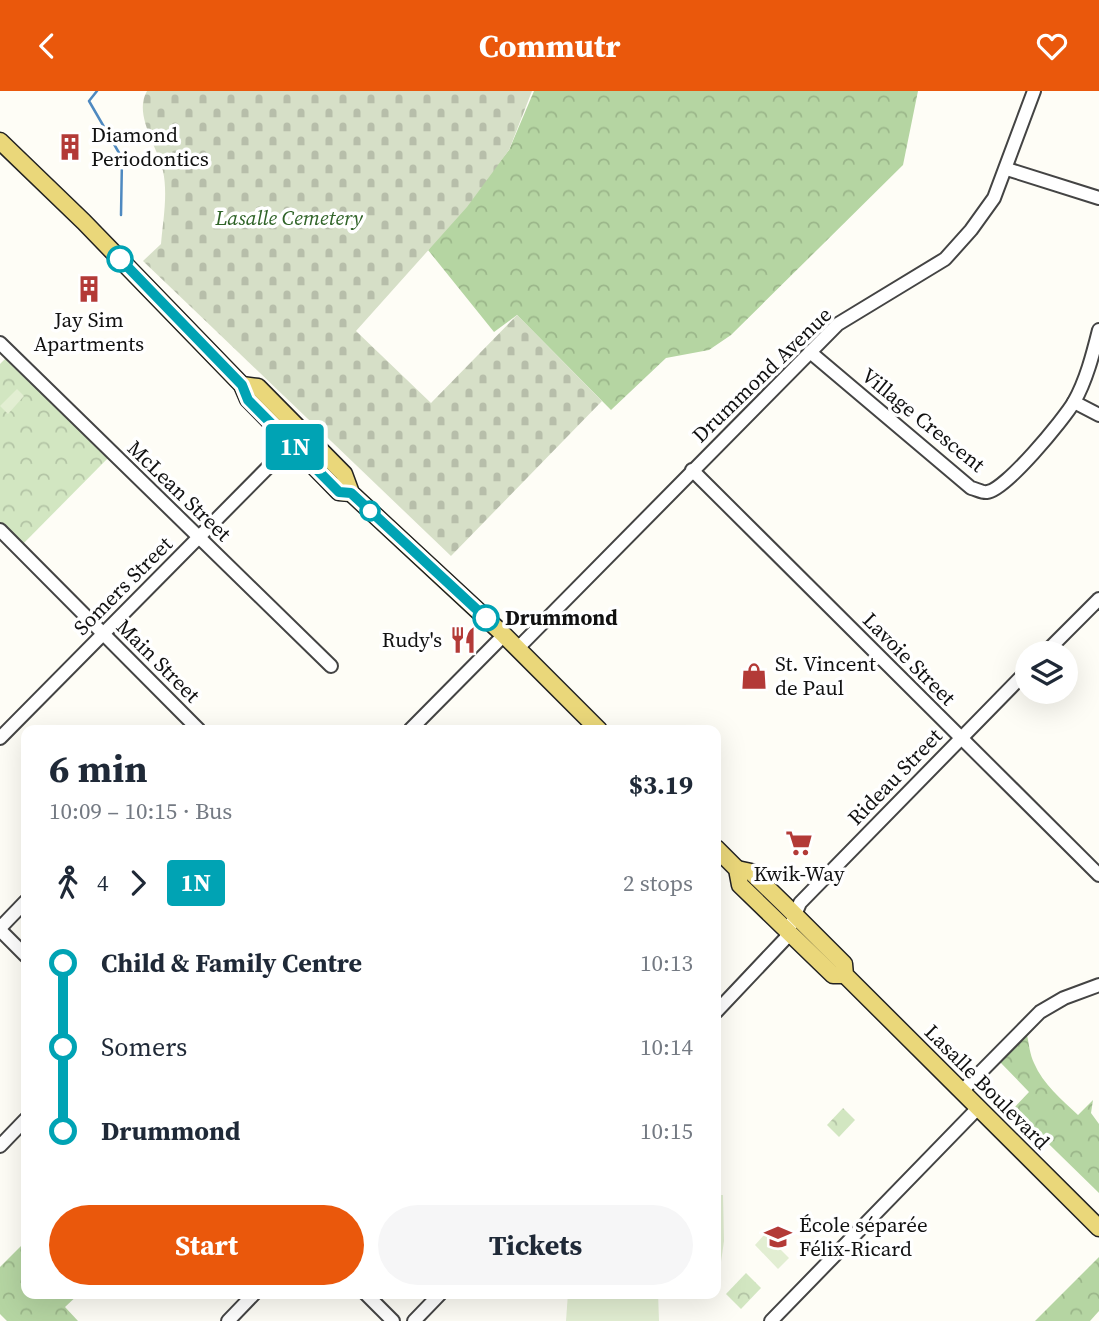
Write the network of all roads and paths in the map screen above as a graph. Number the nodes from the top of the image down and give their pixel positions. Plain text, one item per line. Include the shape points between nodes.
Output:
1 (1034, 91) edge
2 (0, 141) edge
3 (1007, 169) junction
4 (1099, 198) edge
5 (1099, 330) edge
6 (0, 343) edge
7 (810, 352) junction
8 (1074, 402) junction
9 (1099, 415) edge
10 (298, 438) junction
11 (692, 470) junction
12 (0, 530) edge
13 (199, 537) junction
14 (1099, 599) edge
15 (104, 633) junction
16 (504, 635) junction
17 (1057, 641) edge
18 (518, 648) junction
19 (331, 666) dead end
20 (1015, 683) edge
21 (193, 725) edge
22 (415, 725) edge
23 (594, 725) edge
24 (0, 738) edge
25 (960, 738) junction
26 (721, 853) edge
27 (737, 869) junction
28 (1099, 875) edge
29 (21, 906) edge
30 (795, 914) junction
31 (0, 929) edge
32 (788, 932) junction
33 (21, 951) edge
34 (845, 975) junction
35 (1099, 985) edge
36 (721, 1007) edge
37 (961, 1092) junction
38 (978, 1108) junction
39 (21, 1124) edge
40 (0, 1146) edge
41 (1099, 1228) edge
42 (249, 1299) edge
43 (371, 1299) edge
44 (435, 1299) edge
45 (228, 1321) edge
46 (393, 1321) edge
47 (414, 1321) edge
48 (771, 1321) edge

1 - 3 street, Drummond Avenue
2 - 10 main road via 242,385 248,400
3 - 4 street
3 - 7 street, Drummond Avenue via 994,198 945,259 838,324
5 - 8 street, Village Crescent
6 - 13 street, McLean Street
7 - 8 street, Village Crescent via 971,488 986,492 999,487
7 - 11 street, Drummond Avenue
8 - 9 street
10 - 13 street, Somers Street
10 - 16 main road via 339,492 351,493
11 - 18 street, Drummond Avenue
11 - 25 street, Lavoie Street
12 - 15 street, Main Street
13 - 15 street, Somers Street
13 - 19 street, McLean Street
14 - 17 street
15 - 21 street, Main Street
15 - 24 street, Somers Street
16 - 18 main road
16 - 22 street
18 - 23 main road
20 - 25 street, Rideau Street
25 - 28 street, Lavoie Street
25 - 30 street, Rideau Street via 800,902
26 - 27 main road, Lasalle Boulevard
27 - 30 main road, Lasalle Boulevard via 751,872
27 - 32 main road, Lasalle Boulevard via 740,885
29 - 31 street
30 - 32 street, Rideau Street
30 - 34 main road, Lasalle Boulevard via 844,964
31 - 33 street
32 - 34 main road, Lasalle Boulevard via 833,975
32 - 36 street, Rideau Street
34 - 37 main road, Lasalle Boulevard
35 - 37 street via 1040,1012
37 - 38 main road, Lasalle Boulevard
38 - 41 main road, Lasalle Boulevard
38 - 48 street
39 - 40 street
42 - 45 street
43 - 46 street
44 - 47 street

